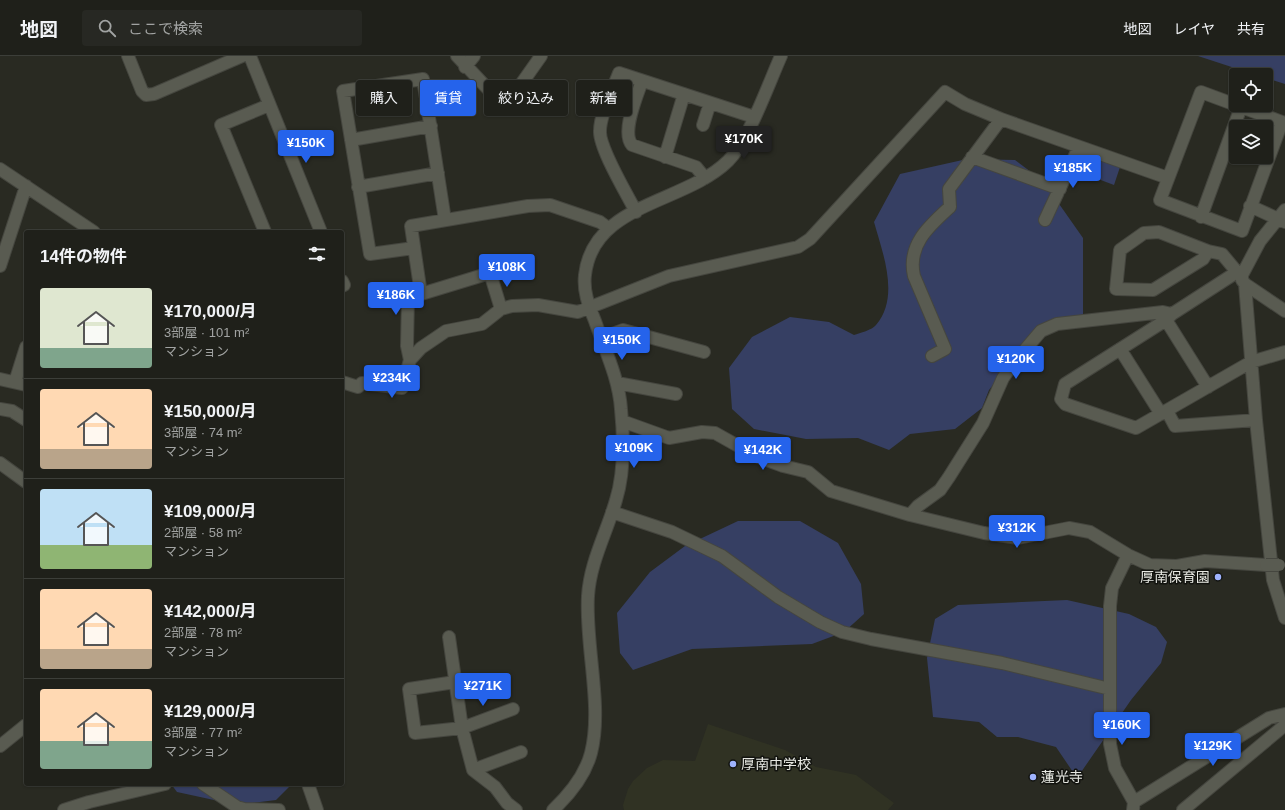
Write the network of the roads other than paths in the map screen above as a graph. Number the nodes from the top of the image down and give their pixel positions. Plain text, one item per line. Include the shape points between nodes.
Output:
1 (128, 56) edge
2 (242, 56) edge
3 (250, 56) edge
4 (457, 56) edge
5 (474, 56) edge
6 (541, 56) edge
7 (781, 56) edge
8 (465, 67) junction
9 (642, 81) junction
10 (684, 94) junction
11 (1229, 102) edge
12 (710, 103) junction
13 (269, 105) junction
14 (1240, 112) edge
15 (1255, 112) edge
16 (754, 117) junction
17 (1001, 119) junction
18 (1284, 123) edge
19 (703, 125) dead end
20 (431, 126) junction
21 (350, 140) junction
22 (1079, 147) junction
23 (665, 157) junction
24 (972, 157) junction
25 (0, 169) edge
26 (438, 173) junction
27 (705, 178) junction
28 (1168, 178) junction
29 (26, 186) junction
30 (358, 187) junction
31 (1060, 189) junction
32 (1250, 206) junction
33 (636, 212) junction
34 (1201, 217) junction
35 (1283, 217) edge
36 (445, 220) junction
37 (1045, 220) dead end
38 (608, 228) junction
39 (91, 230) edge
40 (264, 230) edge
41 (320, 230) edge
42 (414, 248) junction
43 (1208, 251) junction
44 (0, 266) edge
45 (502, 266) dead end
46 (490, 273) junction
47 (1241, 277) junction
48 (421, 294) junction
49 (590, 308) junction
50 (501, 309) junction
51 (1285, 311) edge
52 (1169, 317) junction
53 (601, 338) junction
54 (1120, 349) junction
55 (704, 352) dead end
56 (1285, 352) edge
57 (932, 356) dead end
58 (410, 360) junction
59 (24, 362) edge
60 (1251, 362) junction
61 (0, 379) edge
62 (344, 383) edge
63 (617, 383) junction
64 (21, 384) edge
65 (1208, 387) junction
66 (676, 394) dead end
67 (0, 409) edge
68 (1164, 412) junction
69 (24, 419) edge
70 (1256, 420) junction
71 (622, 421) junction
72 (0, 463) edge
73 (24, 481) edge
74 (612, 512) junction
75 (910, 515) junction
76 (1128, 556) junction
77 (1282, 564) edge
78 (1285, 618) edge
79 (449, 637) dead end
80 (455, 682) junction
81 (1110, 689) junction
82 (513, 709) dead end
83 (1285, 714) edge
84 (1285, 725) edge
85 (24, 727) edge
86 (462, 728) junction
87 (0, 746) edge
88 (521, 752) dead end
89 (474, 770) junction
90 (157, 786) edge
91 (206, 786) edge
92 (309, 786) edge
93 (1134, 806) edge
94 (64, 810) edge
95 (279, 810) edge
96 (317, 810) edge
97 (516, 810) edge
98 (553, 810) edge
99 (1183, 810) edge

1 - 2 street via 146,95 154,94
3 - 13 street
4 - 8 street
5 - 8 street
6 - 8 street via 517,90 502,104
7 - 16 street
9 - 10 street
9 - 23 street via 627,129 628,141 632,145
9 - 33 street via 619,73 600,132 603,145
10 - 12 street
10 - 23 street
11 - 28 street via 1201,92
12 - 16 street
12 - 19 street
13 - 40 street via 221,125
13 - 41 street
14 - 34 street
15 - 18 street
16 - 27 street via 742,144 730,159
17 - 22 street
17 - 24 street
17 - 49 street via 965,104 945,92 803,244 791,249 669,276
18 - 32 street
20 - 21 street
20 - 21 street via 423,79 343,91
20 - 26 street
21 - 30 street
22 - 28 street
22 - 31 street
23 - 27 street via 696,167
24 - 31 street
24 - 57 street via 949,189 950,207 922,235 913,254 914,276 946,349
25 - 29 street
26 - 30 street
26 - 36 street
27 - 33 street
28 - 34 street via 1160,200
29 - 39 street
29 - 44 street
30 - 42 street via 370,254
31 - 37 street
32 - 34 street via 1242,231
32 - 35 street
33 - 38 street
35 - 47 street via 1260,241
36 - 38 street via 528,206 550,205 600,222
36 - 42 street via 411,226
38 - 49 street via 595,243 587,261 584,287
42 - 48 street
43 - 43 street via 1159,232 1144,233 1120,250 1116,289 1154,290 1202,259
43 - 47 street via 1222,254
45 - 46 street
46 - 48 street
46 - 50 street
47 - 51 street
47 - 52 street
47 - 60 street
48 - 58 street via 408,298 407,346
49 - 50 street via 578,312 538,304
49 - 53 street
50 - 58 street via 482,324 446,331 421,348
52 - 54 street
52 - 65 street
52 - 75 street via 1163,312 1057,324 1041,331 1003,378 983,423 945,484
53 - 55 street via 623,330
53 - 63 street
54 - 68 street
54 - 68 street via 1065,384 1061,400 1065,404 1136,428
56 - 60 street
58 - 62 street via 402,388 362,383 358,387
59 - 64 street
60 - 65 street
60 - 70 street
61 - 64 street
63 - 66 street
63 - 71 street
65 - 68 street
67 - 69 street via 12,411
68 - 70 street via 1175,426
70 - 78 street via 1274,580
71 - 74 street via 622,469
71 - 75 street via 669,438 702,432 715,433 756,456 808,472 830,490
72 - 73 street
74 - 81 street via 672,532 722,556 778,597 842,632 1002,663
74 - 98 street via 595,558 588,594 594,717 592,750 586,768 575,787
75 - 76 street via 1005,536 1029,536 1056,529 1079,529 1100,537
76 - 77 street, bridge via 1150,565 1164,567 1205,561
76 - 81 street via 1112,588
79 - 80 street
80 - 86 street
80 - 86 street via 409,690 415,733
81 - 93 street via 1112,758 1118,777
82 - 86 street
83 - 93 street via 1269,718
84 - 99 street
85 - 87 street
86 - 89 street
88 - 89 street
89 - 97 street via 495,787
90 - 94 street
91 - 95 street via 237,807
92 - 96 street

